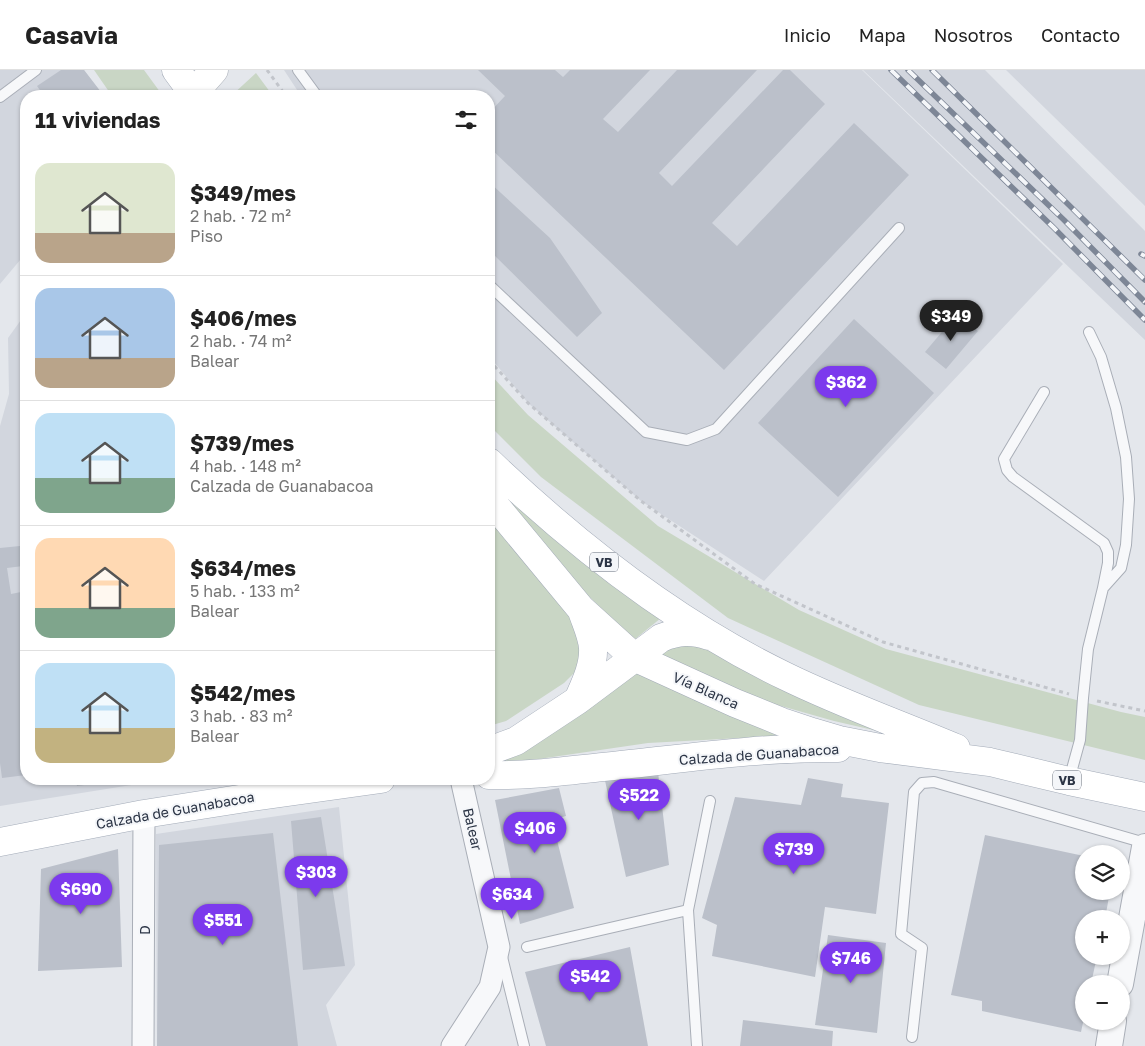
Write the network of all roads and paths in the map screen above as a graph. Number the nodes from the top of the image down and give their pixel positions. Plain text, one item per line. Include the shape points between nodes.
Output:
1 (36, 70) edge
2 (176, 70) edge
3 (214, 70) edge
4 (267, 70) edge
5 (298, 70) edge
6 (190, 90) edge
7 (198, 90) edge
8 (282, 90) edge
9 (313, 90) edge
10 (0, 97) edge
11 (899, 228) dead end
12 (495, 291) edge
13 (1089, 332) dead end
14 (495, 366) edge
15 (1044, 392) dead end
16 (495, 467) edge
17 (495, 505) edge
18 (1103, 588) junction
19 (581, 609) junction
20 (730, 647) junction
21 (634, 657) junction
22 (1083, 698) junction
23 (578, 700) junction
24 (1145, 711) edge
25 (880, 748) junction
26 (495, 749) edge
27 (990, 762) junction
28 (495, 775) edge
29 (1069, 781) junction
30 (292, 785) edge
31 (462, 785) edge
32 (251, 788) edge
33 (1145, 797) edge
34 (710, 801) dead end
35 (144, 814) junction
36 (0, 842) edge
37 (1145, 843) edge
38 (1145, 847) edge
39 (688, 910) junction
40 (500, 947) junction
41 (527, 947) dead end
42 (1122, 975) edge
43 (1111, 1030) edge
44 (912, 1037) dead end
45 (143, 1046) edge
46 (452, 1046) edge
47 (524, 1046) edge
48 (697, 1046) edge
49 (1108, 1046) edge

1 - 10 lane
2 - 6 main road
3 - 7 main road
4 - 8 path
5 - 9 lane
11 - 12 lane via 716,429 687,440 646,432
13 - 18 lane via 1102,357 1116,408 1126,457 1129,499 1121,568
14 - 22 path via 528,402 641,501 754,584 883,642
15 - 18 lane via 1004,459 1006,470 1104,543 1108,552
16 - 20 main road, Vía Blanca / VB via 576,539 631,582
17 - 19 main road, Vía Blanca / VB
18 - 22 lane via 1088,649
19 - 21 main road, Vía Blanca / VB
19 - 23 main road via 593,649 589,675
20 - 21 main road via 706,635 674,632
20 - 27 main road, Vía Blanca / VB via 830,697
21 - 23 main road
21 - 25 main road, Vía Blanca / VB via 782,722 821,735
22 - 24 path
22 - 29 lane via 1080,740
23 - 26 main road via 516,741
25 - 27 main road, Vía Blanca / VB
25 - 28 main road, Calzada de Guanabacoa via 764,751
27 - 29 main road, Vía Blanca / VB
29 - 33 main road, Vía Blanca / VB
30 - 32 main road, Calzada de Guanabacoa
31 - 40 street, Balear
32 - 35 main road, Calzada de Guanabacoa
34 - 39 lane
35 - 36 main road, Calzada de Guanabacoa
35 - 45 street, D
37 - 44 lane via 934,782 922,782 914,792 901,934 922,948
38 - 42 street
39 - 41 lane
39 - 48 lane
40 - 46 street, Balear via 490,987
40 - 47 lane
43 - 49 street

